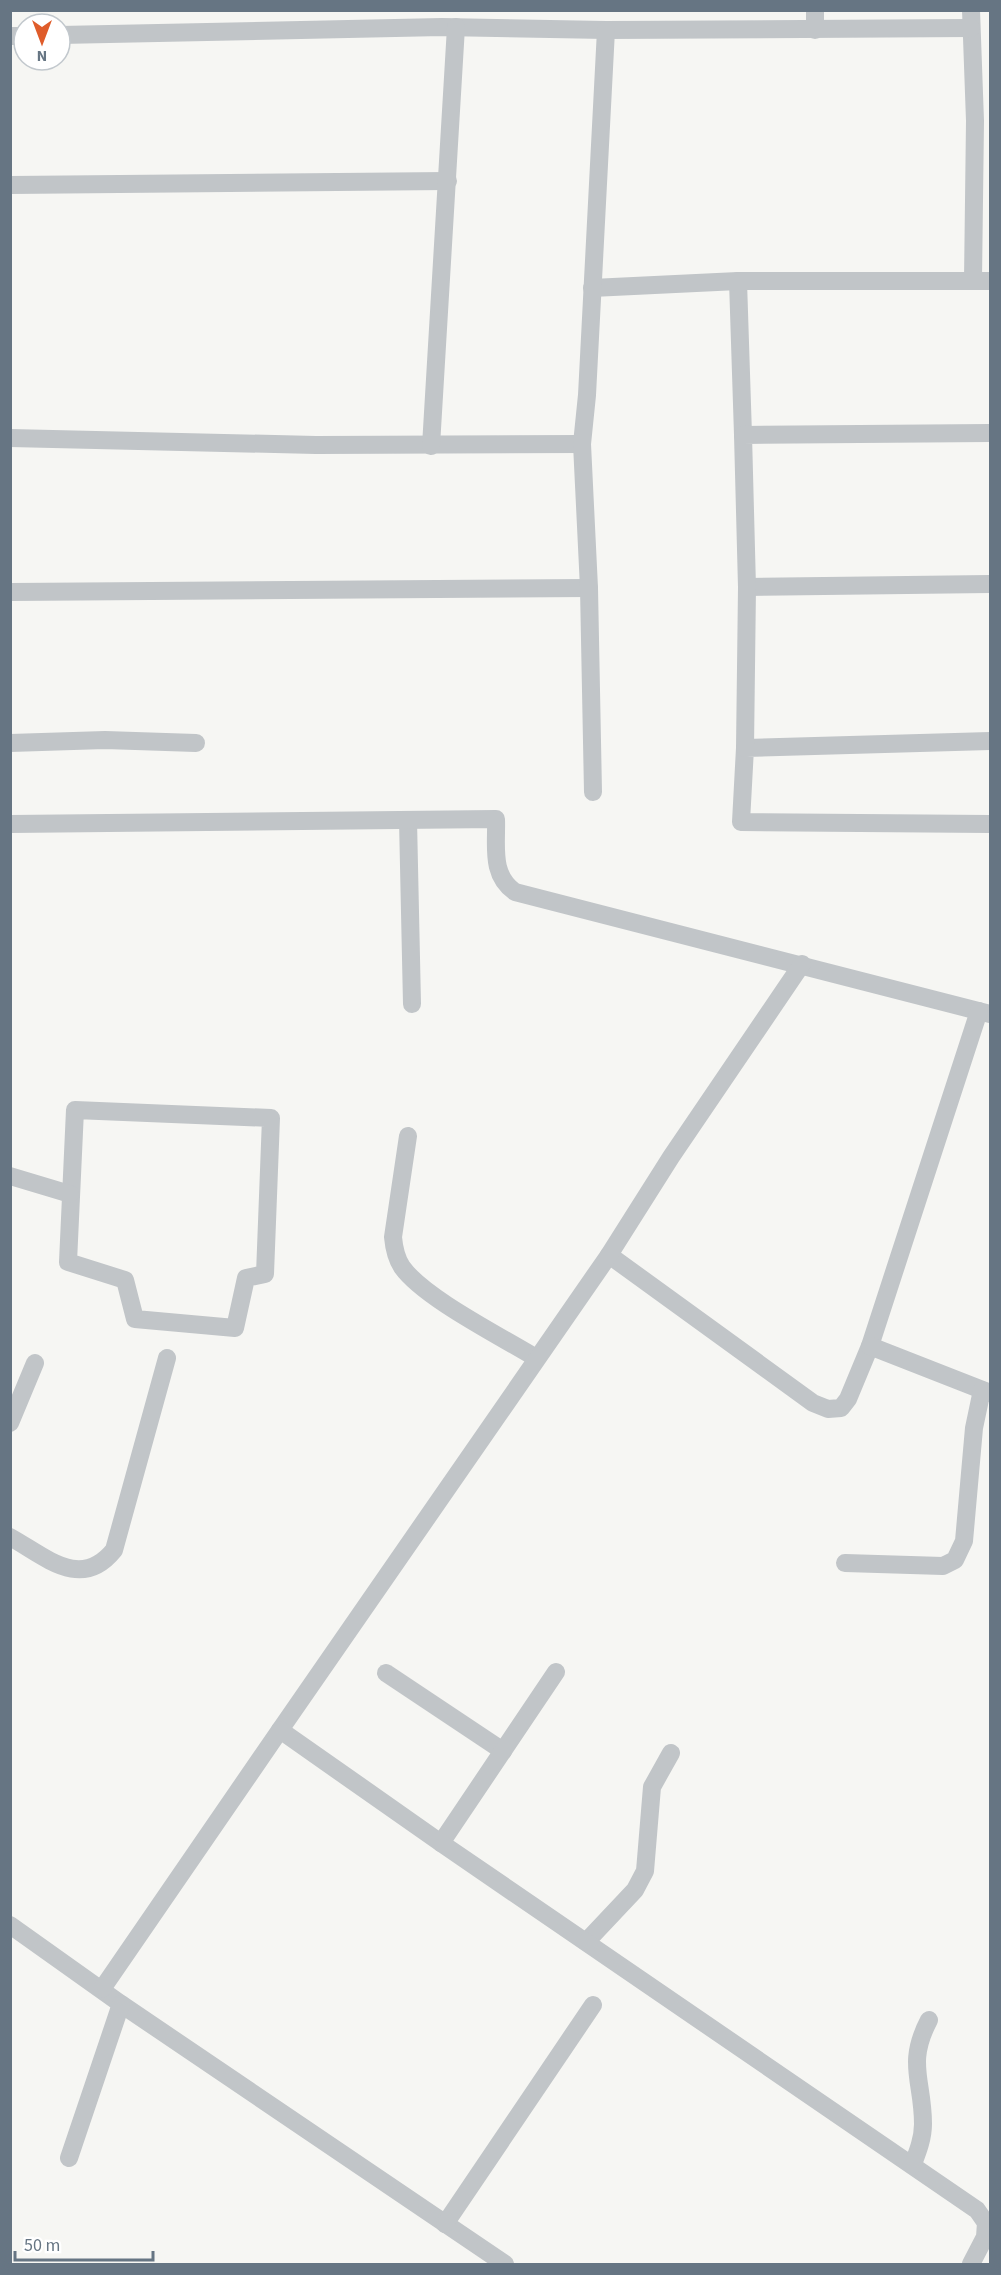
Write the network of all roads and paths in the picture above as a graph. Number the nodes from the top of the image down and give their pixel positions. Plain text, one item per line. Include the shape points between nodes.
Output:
1 (815, 10) edge
2 (971, 19) edge
3 (447, 22) edge
4 (606, 30) junction
5 (815, 30) junction
6 (72, 35) edge
7 (982, 121) edge
8 (448, 182) junction
9 (10, 185) edge
10 (982, 280) edge
11 (738, 281) junction
12 (592, 288) junction
13 (990, 433) edge
14 (743, 435) junction
15 (10, 438) edge
16 (582, 444) junction
17 (431, 446) junction
18 (990, 584) edge
19 (747, 587) junction
20 (589, 588) junction
21 (10, 592) edge
22 (990, 741) edge
23 (10, 743) edge
24 (196, 743) dead end
25 (745, 748) junction
26 (593, 792) dead end
27 (408, 820) junction
28 (10, 824) edge
29 (990, 824) edge
30 (802, 964) junction
31 (412, 1004) dead end
32 (985, 1013) edge
33 (408, 1136) dead end
34 (10, 1176) edge
35 (70, 1194) junction
36 (609, 1255) junction
37 (870, 1346) junction
38 (167, 1358) dead end
39 (536, 1358) junction
40 (35, 1363) dead end
41 (986, 1391) edge
42 (10, 1423) edge
43 (10, 1537) edge
44 (845, 1563) dead end
45 (556, 1672) dead end
46 (386, 1673) dead end
47 (280, 1730) junction
48 (503, 1751) junction
49 (671, 1753) dead end
50 (441, 1843) junction
51 (10, 1924) edge
52 (586, 1942) junction
53 (102, 1989) junction
54 (121, 2004) junction
55 (593, 2005) dead end
56 (929, 2020) dead end
57 (69, 2158) dead end
58 (913, 2164) junction
59 (988, 2220) edge
60 (445, 2224) junction
61 (505, 2265) edge
62 (971, 2265) edge

1 - 5 street
2 - 5 street
2 - 7 street
3 - 4 street
3 - 6 street
3 - 8 street
4 - 5 street
4 - 12 street
7 - 10 street
8 - 9 street
8 - 17 street
10 - 11 street
11 - 12 street
11 - 14 street
12 - 16 street
13 - 14 street
14 - 19 street
15 - 17 street
16 - 17 street
16 - 20 street
18 - 19 street
19 - 25 street
20 - 21 street
20 - 26 street
22 - 25 street
23 - 24 street
25 - 29 street via 741,822
27 - 28 street
27 - 30 street via 496,819 499,873 515,892
27 - 31 street
30 - 32 street
30 - 36 street
32 - 37 street
33 - 39 street via 393,1237 402,1267 419,1285
34 - 35 street
35 - 35 street via 75,1110 271,1118 266,1274 246,1278 235,1328 135,1319 124,1280 68,1262
36 - 37 street via 828,1409 841,1408 848,1400
36 - 39 street
37 - 41 street
38 - 43 street via 114,1550 104,1562 86,1571 70,1570
39 - 47 street
40 - 42 street
41 - 44 street via 974,1428 964,1540 955,1560 943,1566
45 - 48 street
46 - 48 street
47 - 50 street
47 - 53 street
48 - 50 street
49 - 52 street via 652,1787 645,1871 635,1890
50 - 52 street
51 - 53 street
52 - 58 street
53 - 54 street
54 - 57 street
54 - 60 street
55 - 60 street
56 - 58 street via 915,2058 923,2123
58 - 59 street
59 - 62 street via 985,2237
60 - 61 street

